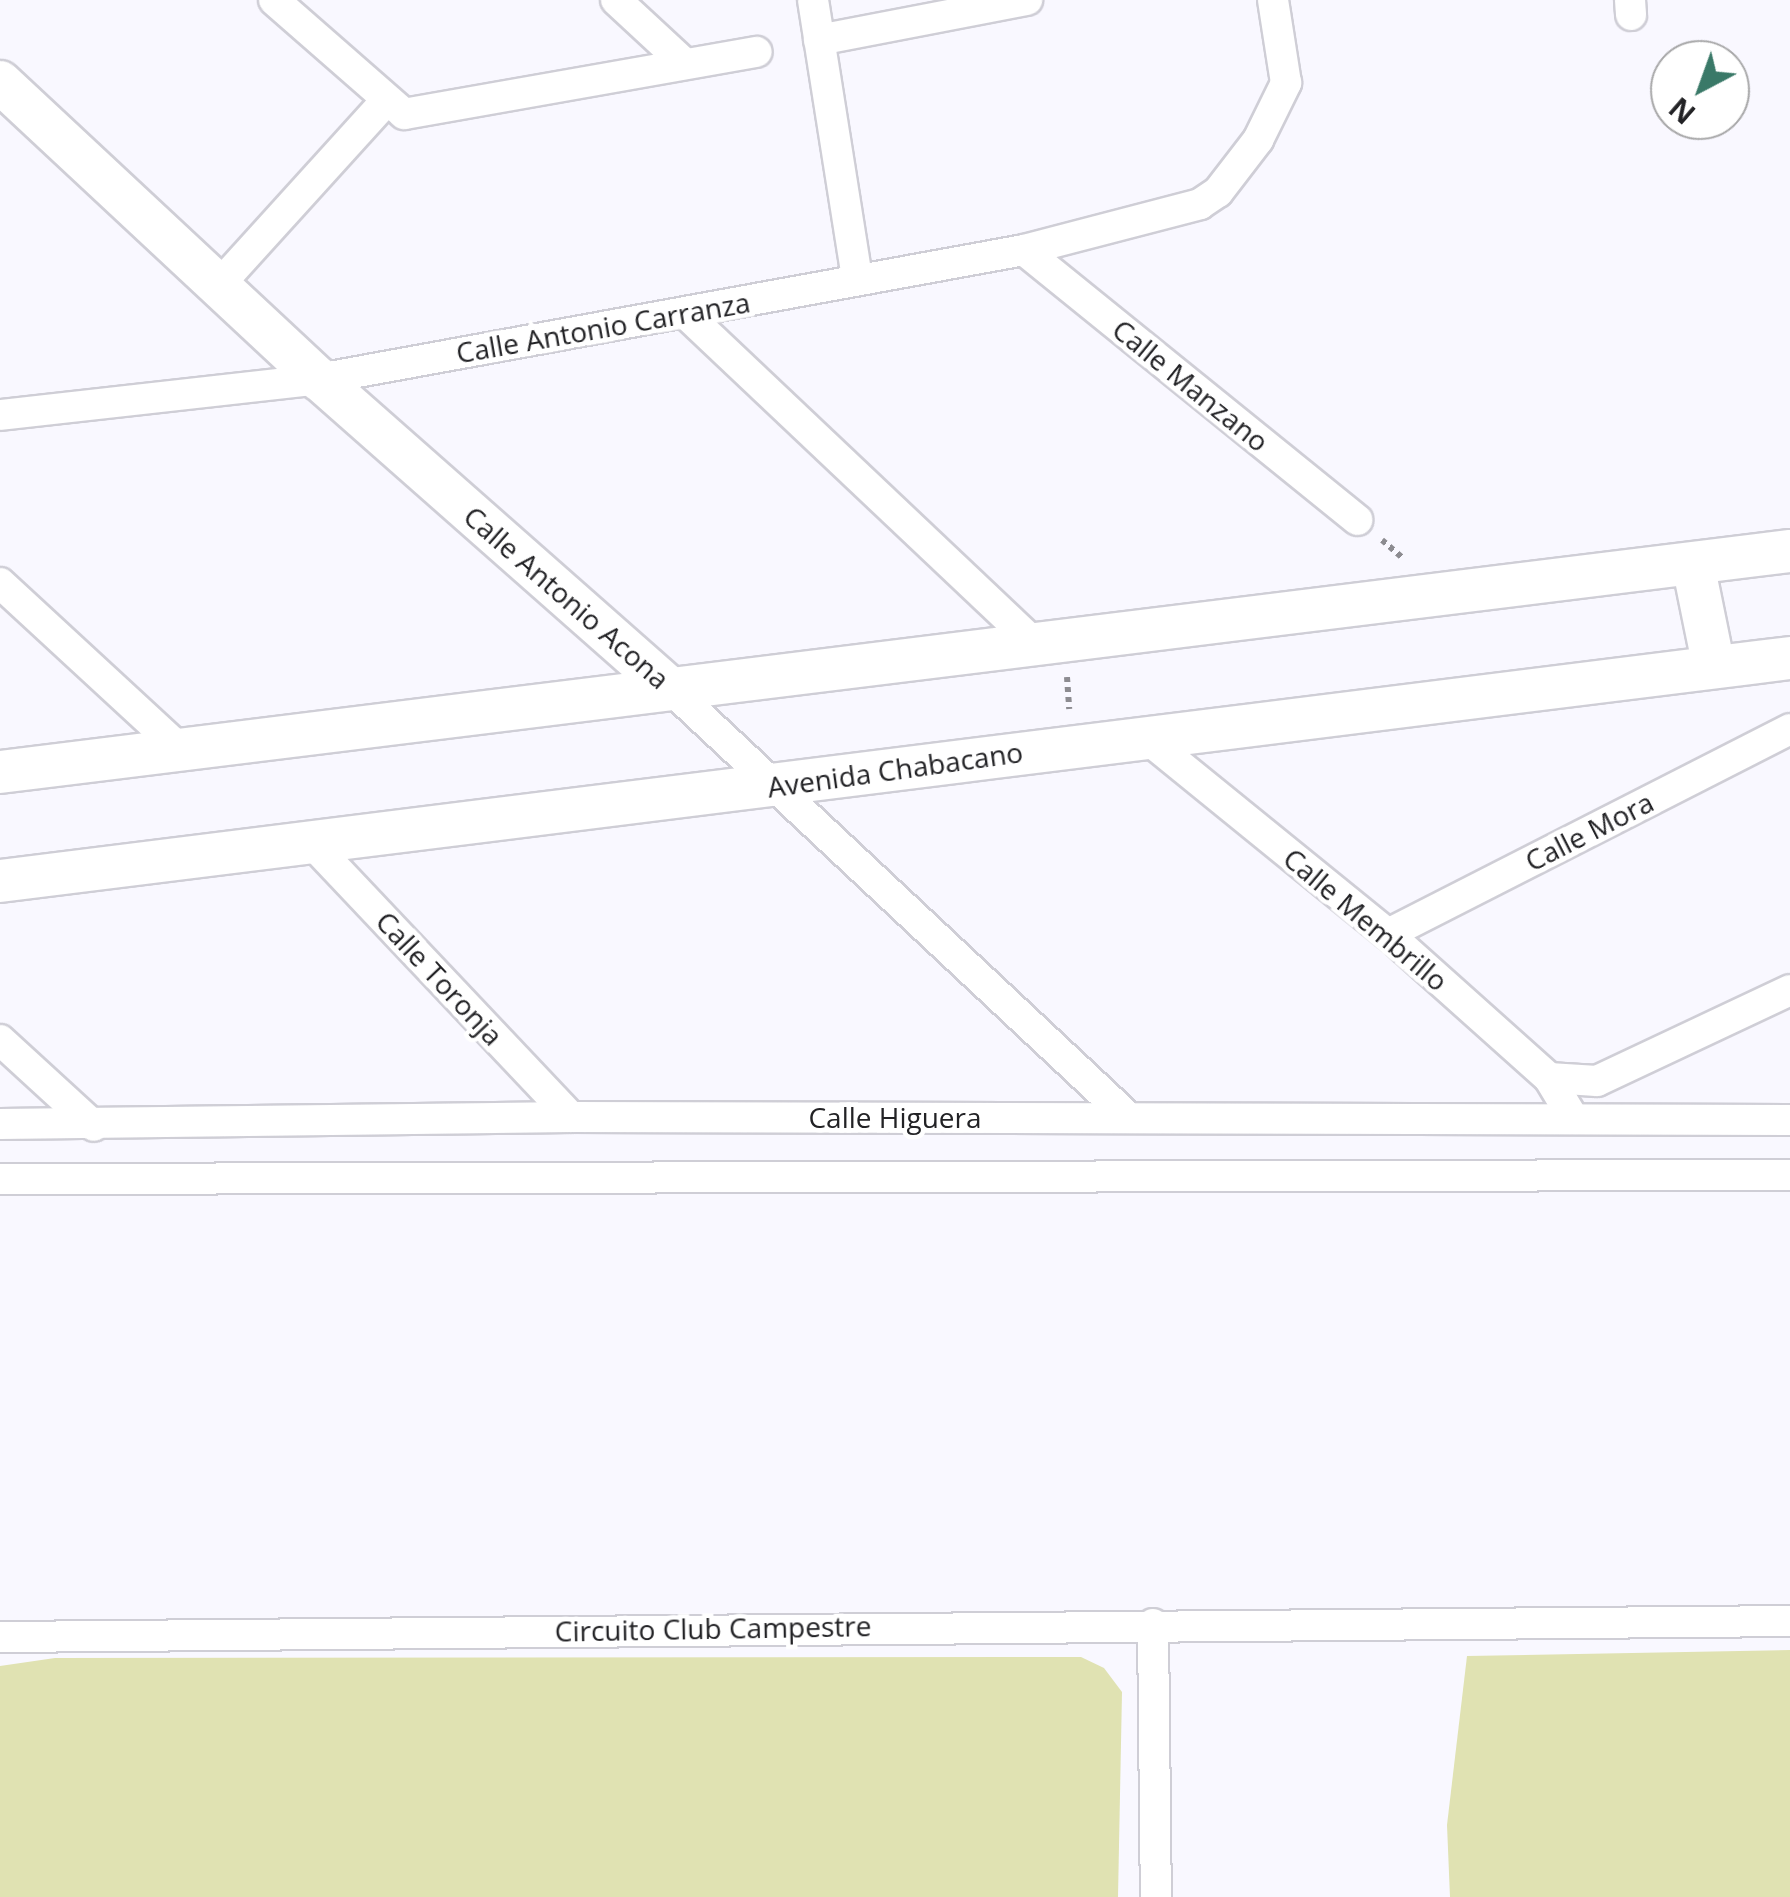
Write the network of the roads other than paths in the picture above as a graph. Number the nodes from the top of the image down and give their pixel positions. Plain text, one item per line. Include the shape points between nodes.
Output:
1 (274, 0) edge
2 (616, 0) edge
3 (813, 0) edge
4 (1272, 0) edge
5 (1010, 2) edge
6 (819, 40) junction
7 (757, 52) dead end
8 (683, 62) junction
9 (0, 82) edge
10 (384, 102) junction
11 (1024, 250) junction
12 (857, 278) junction
13 (219, 285) junction
14 (686, 314) junction
15 (319, 379) junction
16 (0, 415) edge
17 (1358, 520) dead end
18 (1790, 551) edge
19 (1693, 564) junction
20 (0, 584) edge
21 (1048, 638) junction
22 (1790, 658) edge
23 (1714, 667) junction
24 (670, 688) junction
25 (1790, 728) edge
26 (1144, 736) junction
27 (180, 749) junction
28 (0, 772) edge
29 (780, 785) junction
30 (309, 840) junction
31 (0, 880) edge
32 (1388, 934) junction
33 (1790, 990) edge
34 (0, 1040) edge
35 (1549, 1078) junction
36 (1128, 1116) junction
37 (571, 1117) junction
38 (1573, 1118) junction
39 (1790, 1120) edge
40 (0, 1124) edge
41 (94, 1126) junction
42 (1790, 1174) edge
43 (0, 1179) edge
44 (1790, 1622) edge
45 (1153, 1624) junction
46 (0, 1637) edge
47 (1156, 1897) edge

1 - 10 street
2 - 8 street
3 - 6 street
4 - 11 street, Calle Antonio Carranza via 1286,83 1258,140 1218,192 1200,204
5 - 6 street
6 - 12 street
7 - 8 street
8 - 10 street via 413,114
9 - 13 main road, Calle Antonio Acona
10 - 13 street
11 - 12 street, Calle Antonio Carranza
11 - 17 street, Calle Manzano
12 - 14 street, Calle Antonio Carranza
13 - 15 main road, Calle Antonio Acona
14 - 15 street, Calle Antonio Carranza
14 - 21 street
15 - 16 street, Calle Antonio Carranza
15 - 24 main road, Calle Antonio Acona
18 - 19 main road
19 - 21 main road
19 - 23 main road
20 - 27 street
21 - 24 main road
22 - 23 main road, Avenida Chabacano
23 - 26 main road, Avenida Chabacano
24 - 27 main road
24 - 29 street, Calle Antonio Acona
25 - 32 street, Calle Mora
26 - 29 main road, Avenida Chabacano
26 - 32 street, Calle Membrillo
27 - 28 main road
29 - 30 main road, Avenida Chabacano
29 - 36 street, Calle Antonio Acona
30 - 31 main road, Avenida Chabacano
30 - 37 street, Calle Toronja
32 - 35 street, Calle Membrillo
33 - 35 street via 1598,1081
34 - 41 street
35 - 38 street, Calle Membrillo
36 - 37 street, Calle Higuera
36 - 38 street, Calle Higuera
37 - 41 street, Calle Higuera
38 - 39 street, Calle Higuera
40 - 41 street, Calle Higuera
42 - 43 street
44 - 45 street, Circuito Club Campestre
45 - 46 street, Circuito Club Campestre
45 - 47 street

